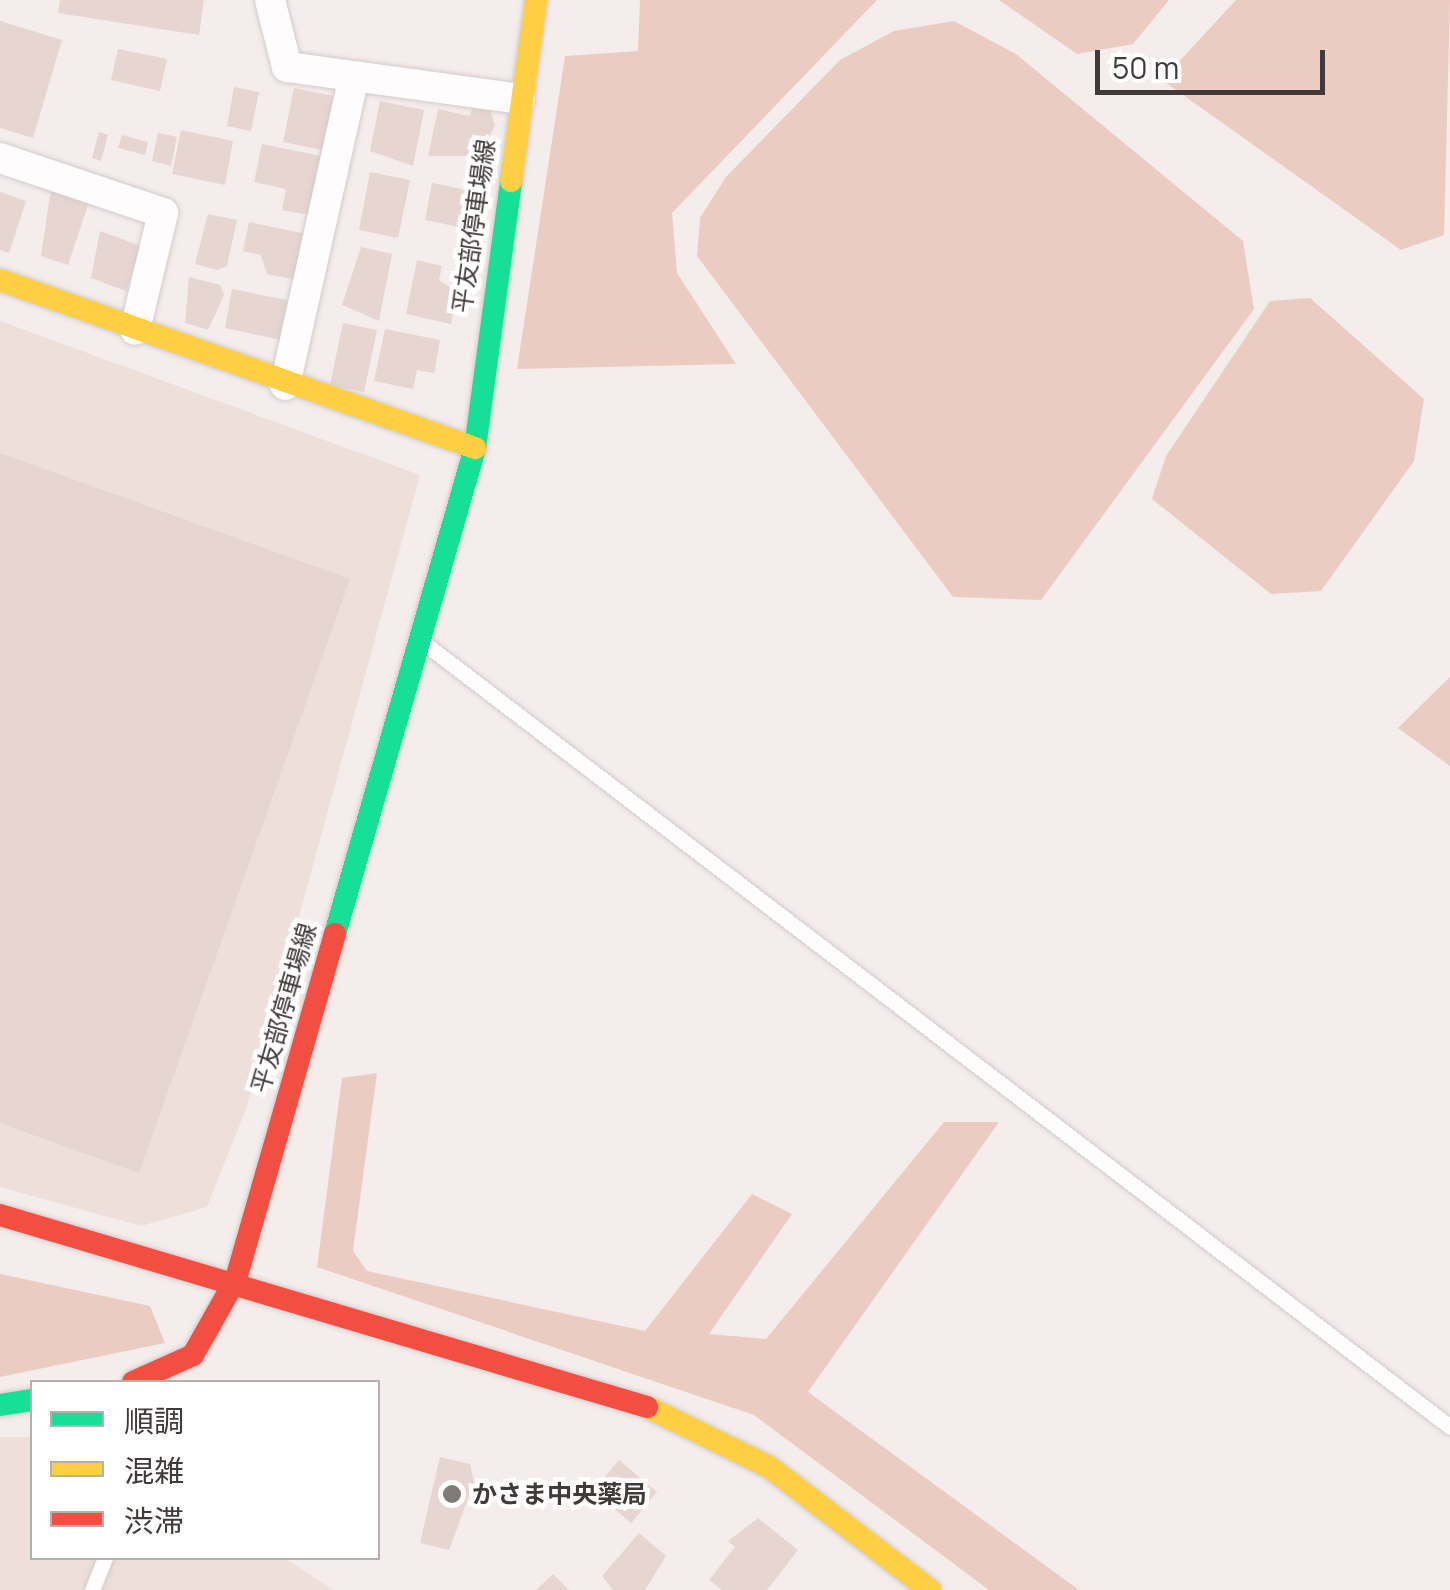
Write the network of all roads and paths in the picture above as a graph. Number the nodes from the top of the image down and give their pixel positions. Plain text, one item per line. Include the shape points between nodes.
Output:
1 (270, 0) edge
2 (536, 0) edge
3 (354, 78) junction
4 (520, 99) junction
5 (0, 158) edge
6 (0, 280) edge
7 (134, 330) junction
8 (285, 385) junction
9 (475, 448) junction
10 (418, 639) junction
11 (0, 1215) edge
12 (236, 1278) junction
13 (137, 1380) edge
14 (30, 1400) edge
15 (0, 1405) edge
16 (1450, 1427) edge
17 (103, 1560) edge
18 (92, 1590) edge
19 (930, 1590) edge

1 - 3 street via 287,66
2 - 4 main road, 平友部停車場線
3 - 4 street
3 - 8 street
4 - 9 main road, 平友部停車場線
5 - 7 street via 163,212
6 - 7 main road
7 - 8 main road
8 - 9 main road
9 - 10 main road, 平友部停車場線
10 - 12 main road, 平友部停車場線
10 - 16 lane
11 - 12 main road
12 - 13 main road, 平友部停車場線 via 192,1355
12 - 19 main road via 545,1370 688,1425 802,1489
14 - 15 main road
17 - 18 lane

